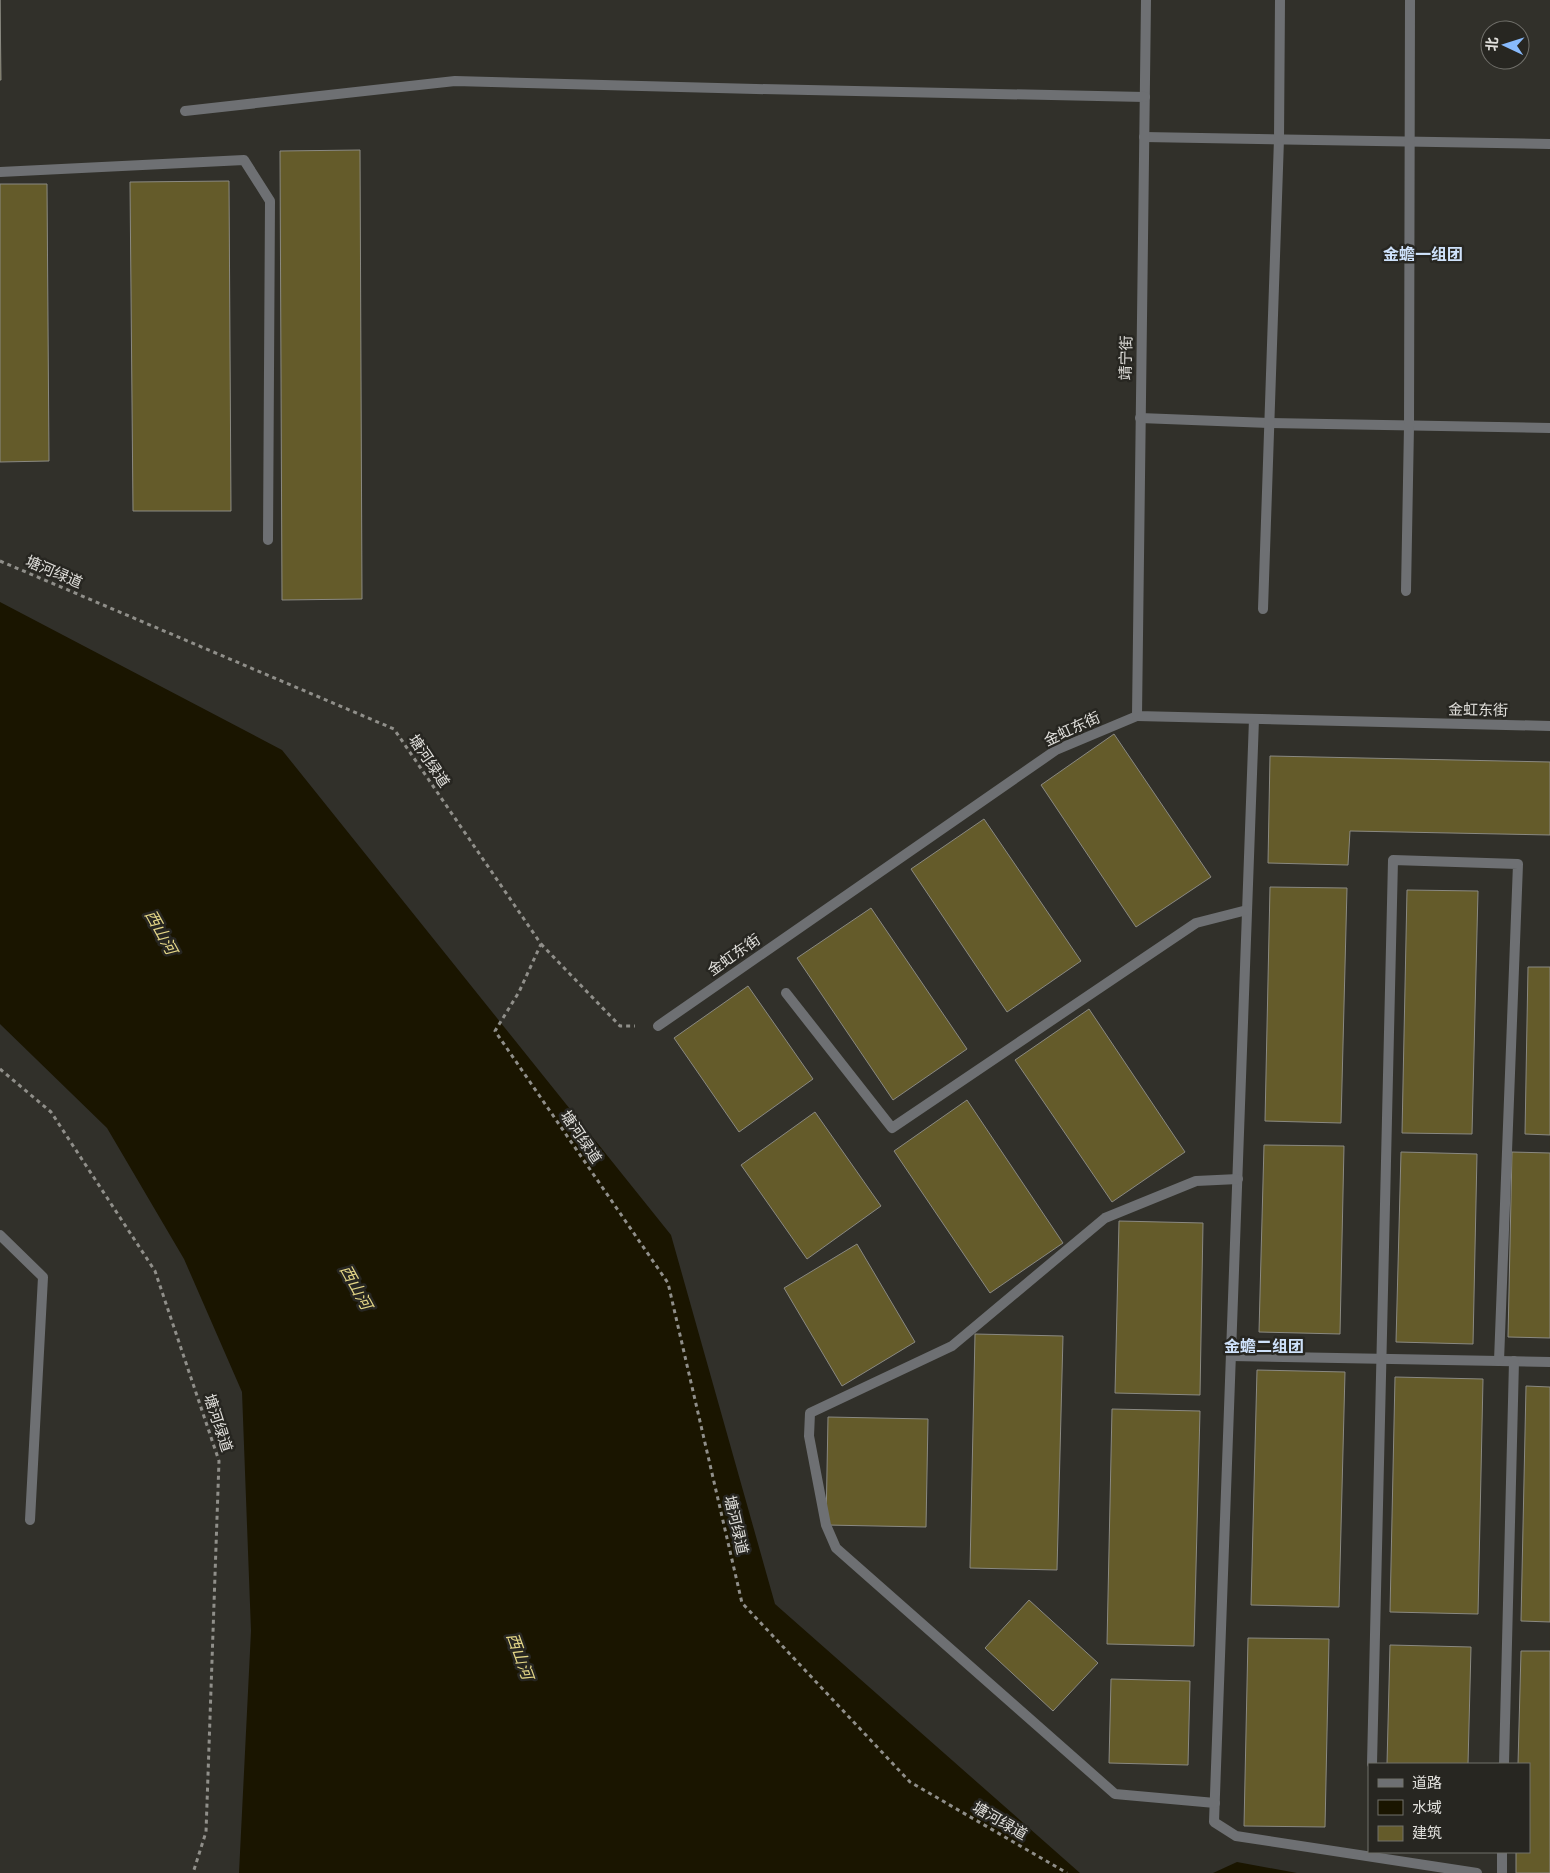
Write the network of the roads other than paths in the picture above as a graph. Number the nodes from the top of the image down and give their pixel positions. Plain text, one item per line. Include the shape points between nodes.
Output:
1 (1146, 0) edge
2 (1280, 0) edge
3 (1410, 0) edge
4 (1144, 97) junction
5 (185, 111) dead end
6 (1144, 137) junction
7 (1279, 139) junction
8 (1410, 141) junction
9 (1550, 144) edge
10 (0, 172) edge
11 (1140, 418) junction
12 (1269, 423) junction
13 (1409, 426) junction
14 (1550, 428) edge
15 (268, 540) dead end
16 (1406, 591) dead end
17 (1263, 609) dead end
18 (1136, 716) junction
19 (1254, 719) junction
20 (1550, 726) edge
21 (1247, 910) junction
22 (786, 993) dead end
23 (658, 1026) road end
24 (1238, 1178) junction
25 (0, 1234) edge
26 (1231, 1356) junction
27 (1380, 1359) junction
28 (1499, 1361) junction
29 (1514, 1361) junction
30 (1550, 1362) edge
31 (30, 1520) dead end
32 (1372, 1763) edge
33 (1504, 1763) edge
34 (1215, 1803) junction
35 (1502, 1853) edge
36 (1370, 1854) edge
37 (1477, 1873) edge
38 (1502, 1873) edge

1 - 4 street, 靖宁街
2 - 7 street
3 - 8 street
4 - 5 street via 455,81
4 - 6 street, 靖宁街
6 - 7 street
6 - 11 street, 靖宁街
7 - 8 street
7 - 12 street
8 - 9 street
8 - 13 street
10 - 15 street via 244,160 270,201
11 - 12 street
11 - 18 street, 靖宁街
12 - 13 street
12 - 17 street
13 - 14 street
13 - 16 street
18 - 19 street, 金虹东街
18 - 23 street, 金虹东街 via 1056,750
19 - 20 street, 金虹东街
19 - 21 street
21 - 22 street via 1196,922 892,1128
21 - 24 street
24 - 26 street
24 - 34 street via 1196,1181 1105,1218 952,1346 810,1413 809,1436 826,1525 836,1548 1115,1794
25 - 31 street via 43,1277
26 - 27 street
26 - 34 street
27 - 28 street
27 - 28 street via 1393,860 1518,864
27 - 32 street
28 - 29 street
29 - 30 street
29 - 33 street
34 - 36 street via 1214,1822 1236,1836
35 - 38 street
36 - 37 street

